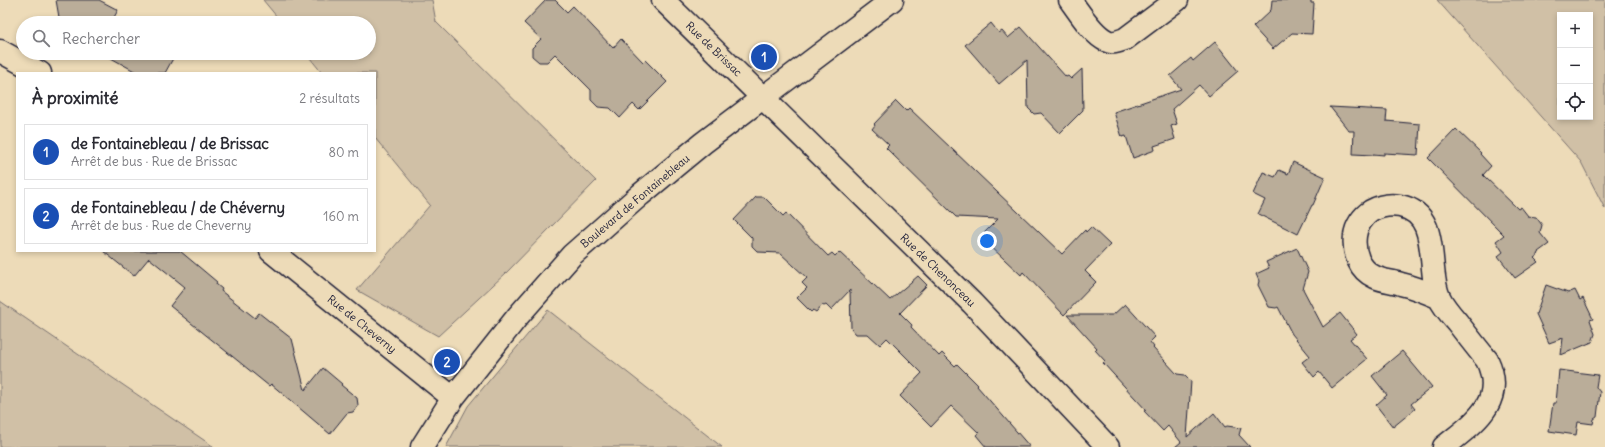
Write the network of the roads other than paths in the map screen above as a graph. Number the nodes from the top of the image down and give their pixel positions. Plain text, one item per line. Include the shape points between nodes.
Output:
1 (663, 0) edge
2 (892, 0) edge
3 (1070, 0) edge
4 (1176, 0) edge
5 (0, 51) edge
6 (16, 60) edge
7 (16, 60) edge
8 (38, 72) edge
9 (764, 98) junction
10 (272, 252) edge
11 (1438, 297) junction
12 (453, 398) junction
13 (422, 447) edge
14 (1108, 447) edge
15 (1444, 447) edge

1 - 9 street, Rue de Brissac
2 - 9 street, Boulevard de Fontainebleau
3 - 4 street via 1098,35 1115,43 1125,39
5 - 6 street
7 - 8 street
9 - 12 street, Boulevard de Fontainebleau via 698,148 572,255 518,316
9 - 14 street, Rue de Chenonceau via 981,312
10 - 12 street, Rue de Cheverny
11 - 11 street via 1429,234 1424,222 1416,213 1405,207 1381,206 1361,220 1354,245 1363,268 1374,277
11 - 15 street via 1487,360 1494,388 1492,397 1480,417
12 - 13 street, Boulevard de Fontainebleau

